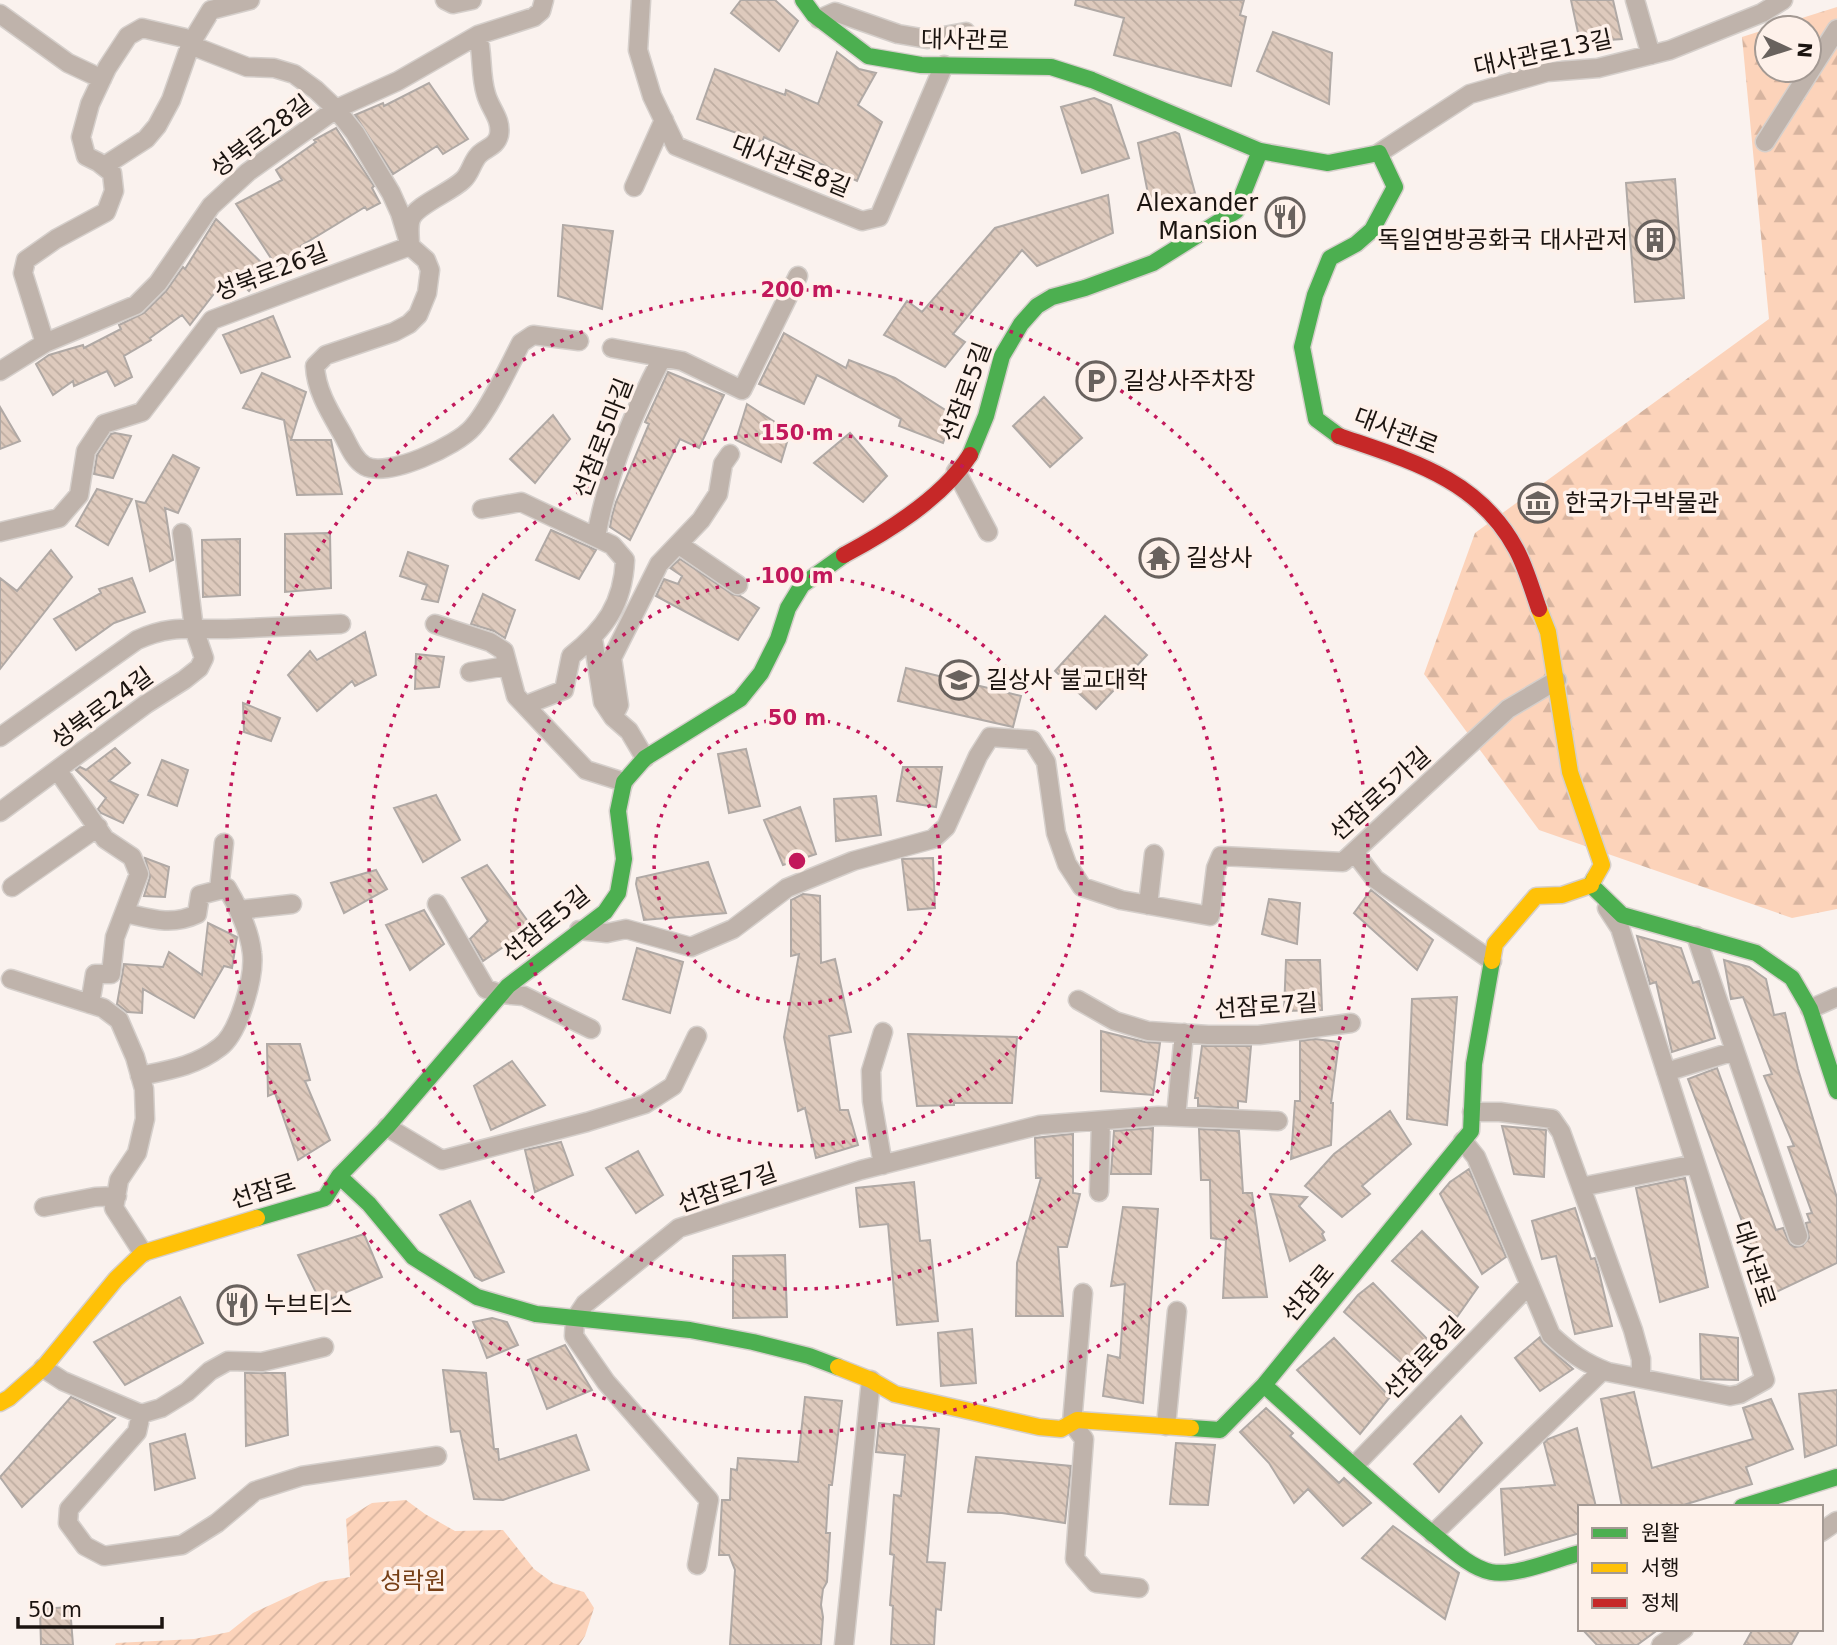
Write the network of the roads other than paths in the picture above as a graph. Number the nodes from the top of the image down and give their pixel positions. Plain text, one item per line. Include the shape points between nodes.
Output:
1 (250, 0) edge
2 (445, 0) edge
3 (472, 0) edge
4 (544, 0) edge
5 (641, 0) edge
6 (803, 0) edge
7 (1635, 0) edge
8 (1783, 0) edge
9 (0, 14) edge
10 (819, 19) junction
11 (1837, 29) edge
12 (966, 32) dead end
13 (478, 35) junction
14 (191, 43) junction
15 (1651, 55) junction
16 (944, 65) junction
17 (102, 79) junction
18 (336, 109) junction
19 (664, 120) junction
20 (1765, 142) dead end
21 (1260, 151) junction
22 (1379, 153) junction
23 (104, 166) junction
24 (634, 187) dead end
25 (410, 246) junction
26 (798, 276) dead end
27 (579, 341) dead end
28 (46, 343) junction
29 (612, 348) dead end
30 (662, 358) junction
31 (0, 371) edge
32 (730, 454) dead end
33 (956, 471) junction
34 (482, 509) dead end
35 (0, 532) edge
36 (988, 532) dead end
37 (182, 533) dead end
38 (596, 537) junction
39 (678, 544) junction
40 (738, 585) dead end
41 (341, 624) dead end
42 (435, 624) dead end
43 (194, 629) junction
44 (593, 639) junction
45 (507, 666) junction
46 (470, 672) dead end
47 (1557, 680) junction
48 (526, 705) junction
49 (613, 717) junction
50 (0, 737) edge
51 (645, 758) junction
52 (58, 771) junction
53 (624, 782) junction
54 (0, 812) edge
55 (98, 827) junction
56 (224, 843) dead end
57 (1354, 852) junction
58 (1154, 854) dead end
59 (1591, 885) junction
60 (12, 887) dead end
61 (219, 890) junction
62 (292, 904) dead end
63 (437, 904) dead end
64 (1148, 905) junction
65 (239, 910) junction
66 (125, 914) junction
67 (578, 930) junction
68 (1696, 936) junction
69 (1492, 961) junction
70 (11, 979) dead end
71 (501, 994) junction
72 (1837, 997) edge
73 (1078, 1000) dead end
74 (90, 1004) junction
75 (1810, 1009) junction
76 (1351, 1023) dead end
77 (592, 1029) dead end
78 (883, 1032) dead end
79 (1184, 1034) junction
80 (697, 1036) dead end
81 (1735, 1051) junction
82 (1666, 1072) junction
83 (140, 1076) junction
84 (1837, 1091) edge
85 (1472, 1112) junction
86 (1176, 1117) junction
87 (1101, 1121) junction
88 (1278, 1121) dead end
89 (387, 1126) junction
90 (1463, 1141) junction
91 (1695, 1164) junction
92 (883, 1165) junction
93 (339, 1176) junction
94 (1581, 1187) junction
95 (1099, 1192) dead end
96 (117, 1196) junction
97 (44, 1207) dead end
98 (1798, 1236) dead end
99 (143, 1254) junction
100 (1529, 1285) junction
101 (1083, 1293) dead end
102 (1177, 1311) dead end
103 (575, 1319) junction
104 (324, 1347) dead end
105 (43, 1368) junction
106 (1604, 1370) junction
107 (1641, 1378) junction
108 (871, 1380) junction
109 (1264, 1385) junction
110 (0, 1403) edge
111 (141, 1414) junction
112 (1072, 1423) junction
113 (1166, 1426) junction
114 (437, 1456) dead end
115 (1355, 1465) junction
116 (1837, 1477) edge
117 (1748, 1505) edge
118 (1433, 1534) junction
119 (1578, 1554) edge
120 (697, 1565) dead end
121 (1139, 1588) dead end
122 (1681, 1631) edge
123 (844, 1645) edge
124 (1661, 1645) edge

1 - 14 street via 211,10
2 - 3 street via 453,4
4 - 13 street, 성북로28길 via 534,17
5 - 19 street, 대사관로8길 via 638,50
6 - 10 street, 대사관로
7 - 15 street, 대사관로13길
8 - 15 street, 대사관로13길 via 1762,13
9 - 17 street via 68,63
10 - 12 street, 대사관로 via 835,12 927,39
10 - 16 street, 대사관로 via 868,56
11 - 20 street
13 - 18 street, 성북로28길
13 - 25 street via 486,96 499,125 499,138 475,158 466,178 420,207 411,218
14 - 17 street via 142,28 128,36
14 - 18 street via 247,67 294,74
14 - 23 street via 158,126
15 - 22 street, 대사관로13길 via 1598,68 1547,72 1469,94
16 - 19 street, 대사관로8길 via 879,217 862,220 676,146
16 - 21 street, 대사관로 via 1051,67
17 - 23 street via 81,137 86,156
18 - 25 street via 391,193
18 - 28 street, 성북로28길 via 248,172 211,206 158,283 136,306
19 - 24 street
21 - 22 street, 대사관로 via 1328,163
21 - 33 street, 선잠로5길 via 1236,211 1153,263 1037,306 1002,356 986,416 969,458
22 - 47 street, 대사관로 via 1395,187 1377,226 1356,245 1330,258 1302,347 1316,419 1337,435 1427,467 1472,495 1496,520 1516,549 1548,632
23 - 28 street via 112,173 114,191 106,212 26,260 23,272
25 - 27 street via 430,270 418,315 394,332 326,355 315,366 315,380 331,414 356,458 366,466 380,469 412,461 462,438 475,426 521,342 533,335
25 - 35 street, 성북로26길 via 212,320 142,412 104,424 86,451 79,495 59,518
26 - 30 street, 선잠로5마길 via 742,390 682,361
28 - 31 street, 성북로28길
29 - 30 street, 선잠로5마길
30 - 38 street, 선잠로5마길 via 614,469
32 - 39 street via 723,464 718,494
33 - 36 street
33 - 51 street, 선잠로5길 via 883,534 833,561 802,585 761,673 740,699
34 - 38 street, 선잠로5마길 via 521,502
37 - 43 street, 성북로24길
38 - 44 street, 선잠로5마길 via 612,545 625,560 624,583 610,616
39 - 40 street
39 - 49 street via 659,564 612,658 619,705
41 - 43 street, 성북로24길
42 - 45 street via 490,642 504,651
43 - 50 street, 성북로24길 via 158,631 137,640
43 - 52 street, 성북로24길 via 204,658 199,668
44 - 48 street via 571,656 564,690
44 - 49 street via 603,702
45 - 46 street
45 - 48 street via 516,696
47 - 57 street, 선잠로5가길 via 1508,709
47 - 59 street, 대사관로 via 1570,772 1602,865
48 - 53 street via 586,770
49 - 51 street
51 - 53 street, 선잠로5길
52 - 54 street, 성북로24길
52 - 55 street
53 - 67 street, 선잠로5길 via 618,811 624,859 618,893 605,912
55 - 60 street
55 - 66 street via 105,839 132,857 139,874
56 - 61 street
57 - 64 street, 선잠로5가길 via 1343,862 1221,856 1210,916
57 - 69 street via 1375,879
58 - 64 street
59 - 68 street via 1622,915
59 - 69 street, 선잠로 via 1562,895 1536,896 1495,944
59 - 82 street, 대사관로 via 1620,928
61 - 65 street via 227,887
61 - 66 street via 200,895 197,914 183,920 162,922
62 - 65 street
63 - 71 street, 선잠로5길 via 486,989
64 - 67 street, 선잠로5가길 via 1082,887 1056,833 1046,762 1032,740 990,737 946,827 933,839 853,861 787,888 733,929 691,947 626,929 607,933
65 - 83 street via 252,953 238,1021 223,1046 193,1064
66 - 74 street via 115,937 111,974 95,974
67 - 71 street, 선잠로5길
68 - 75 street via 1756,953 1792,978
68 - 81 street, 대사관로
69 - 85 street, 선잠로 via 1474,1064
70 - 74 street
71 - 77 street, 선잠로5길 via 524,996
71 - 89 street, 선잠로5길
72 - 75 street
73 - 79 street, 선잠로7길 via 1115,1021 1147,1031
74 - 83 street via 119,1020
75 - 84 street
76 - 79 street, 선잠로7길 via 1259,1035
78 - 92 street via 871,1071
79 - 86 street, 선잠로7길
80 - 89 street via 673,1086 645,1104 587,1122 442,1160
81 - 82 street
81 - 98 street, 대사관로
82 - 91 street, 대사관로
83 - 96 street via 145,1119 137,1153 119,1180
85 - 90 street, 선잠로 via 1471,1131
85 - 94 street via 1552,1119
86 - 87 street, 선잠로7길
86 - 88 street, 선잠로7길
87 - 92 street, 선잠로7길 via 1040,1125
87 - 95 street
89 - 93 street, 선잠로5길
90 - 100 street via 1476,1157
90 - 109 street, 선잠로
91 - 94 street
91 - 107 street, 대사관로 via 1765,1380 1730,1396
92 - 103 street, 선잠로7길 via 680,1228 585,1304
93 - 99 street, 선잠로 via 325,1198
93 - 103 street, 선잠로 via 369,1203 413,1257 435,1272 477,1297 536,1314
94 - 107 street via 1633,1330 1642,1359
96 - 97 street
96 - 99 street via 114,1208
99 - 105 street, 선잠로 via 116,1279
100 - 106 street via 1551,1335 1573,1356
100 - 115 street, 선잠로8길
101 - 112 street
102 - 113 street
103 - 108 street, 선잠로 via 690,1330 753,1342 809,1356
103 - 120 street via 575,1336 606,1382 709,1500
104 - 111 street via 262,1362 228,1361 187,1392
105 - 110 street, 선잠로
105 - 111 street
106 - 107 street
106 - 118 street
108 - 112 street, 선잠로 via 895,1394 1039,1427 1061,1429
108 - 123 street
109 - 113 street, 선잠로 via 1220,1430
109 - 115 street
111 - 114 street via 136,1432 69,1509 68,1523 85,1546 104,1556 182,1545 255,1491 302,1476
112 - 113 street, 선잠로
112 - 121 street via 1084,1439 1075,1559 1096,1583
115 - 118 street
116 - 117 street
118 - 119 street via 1489,1572
122 - 124 street

